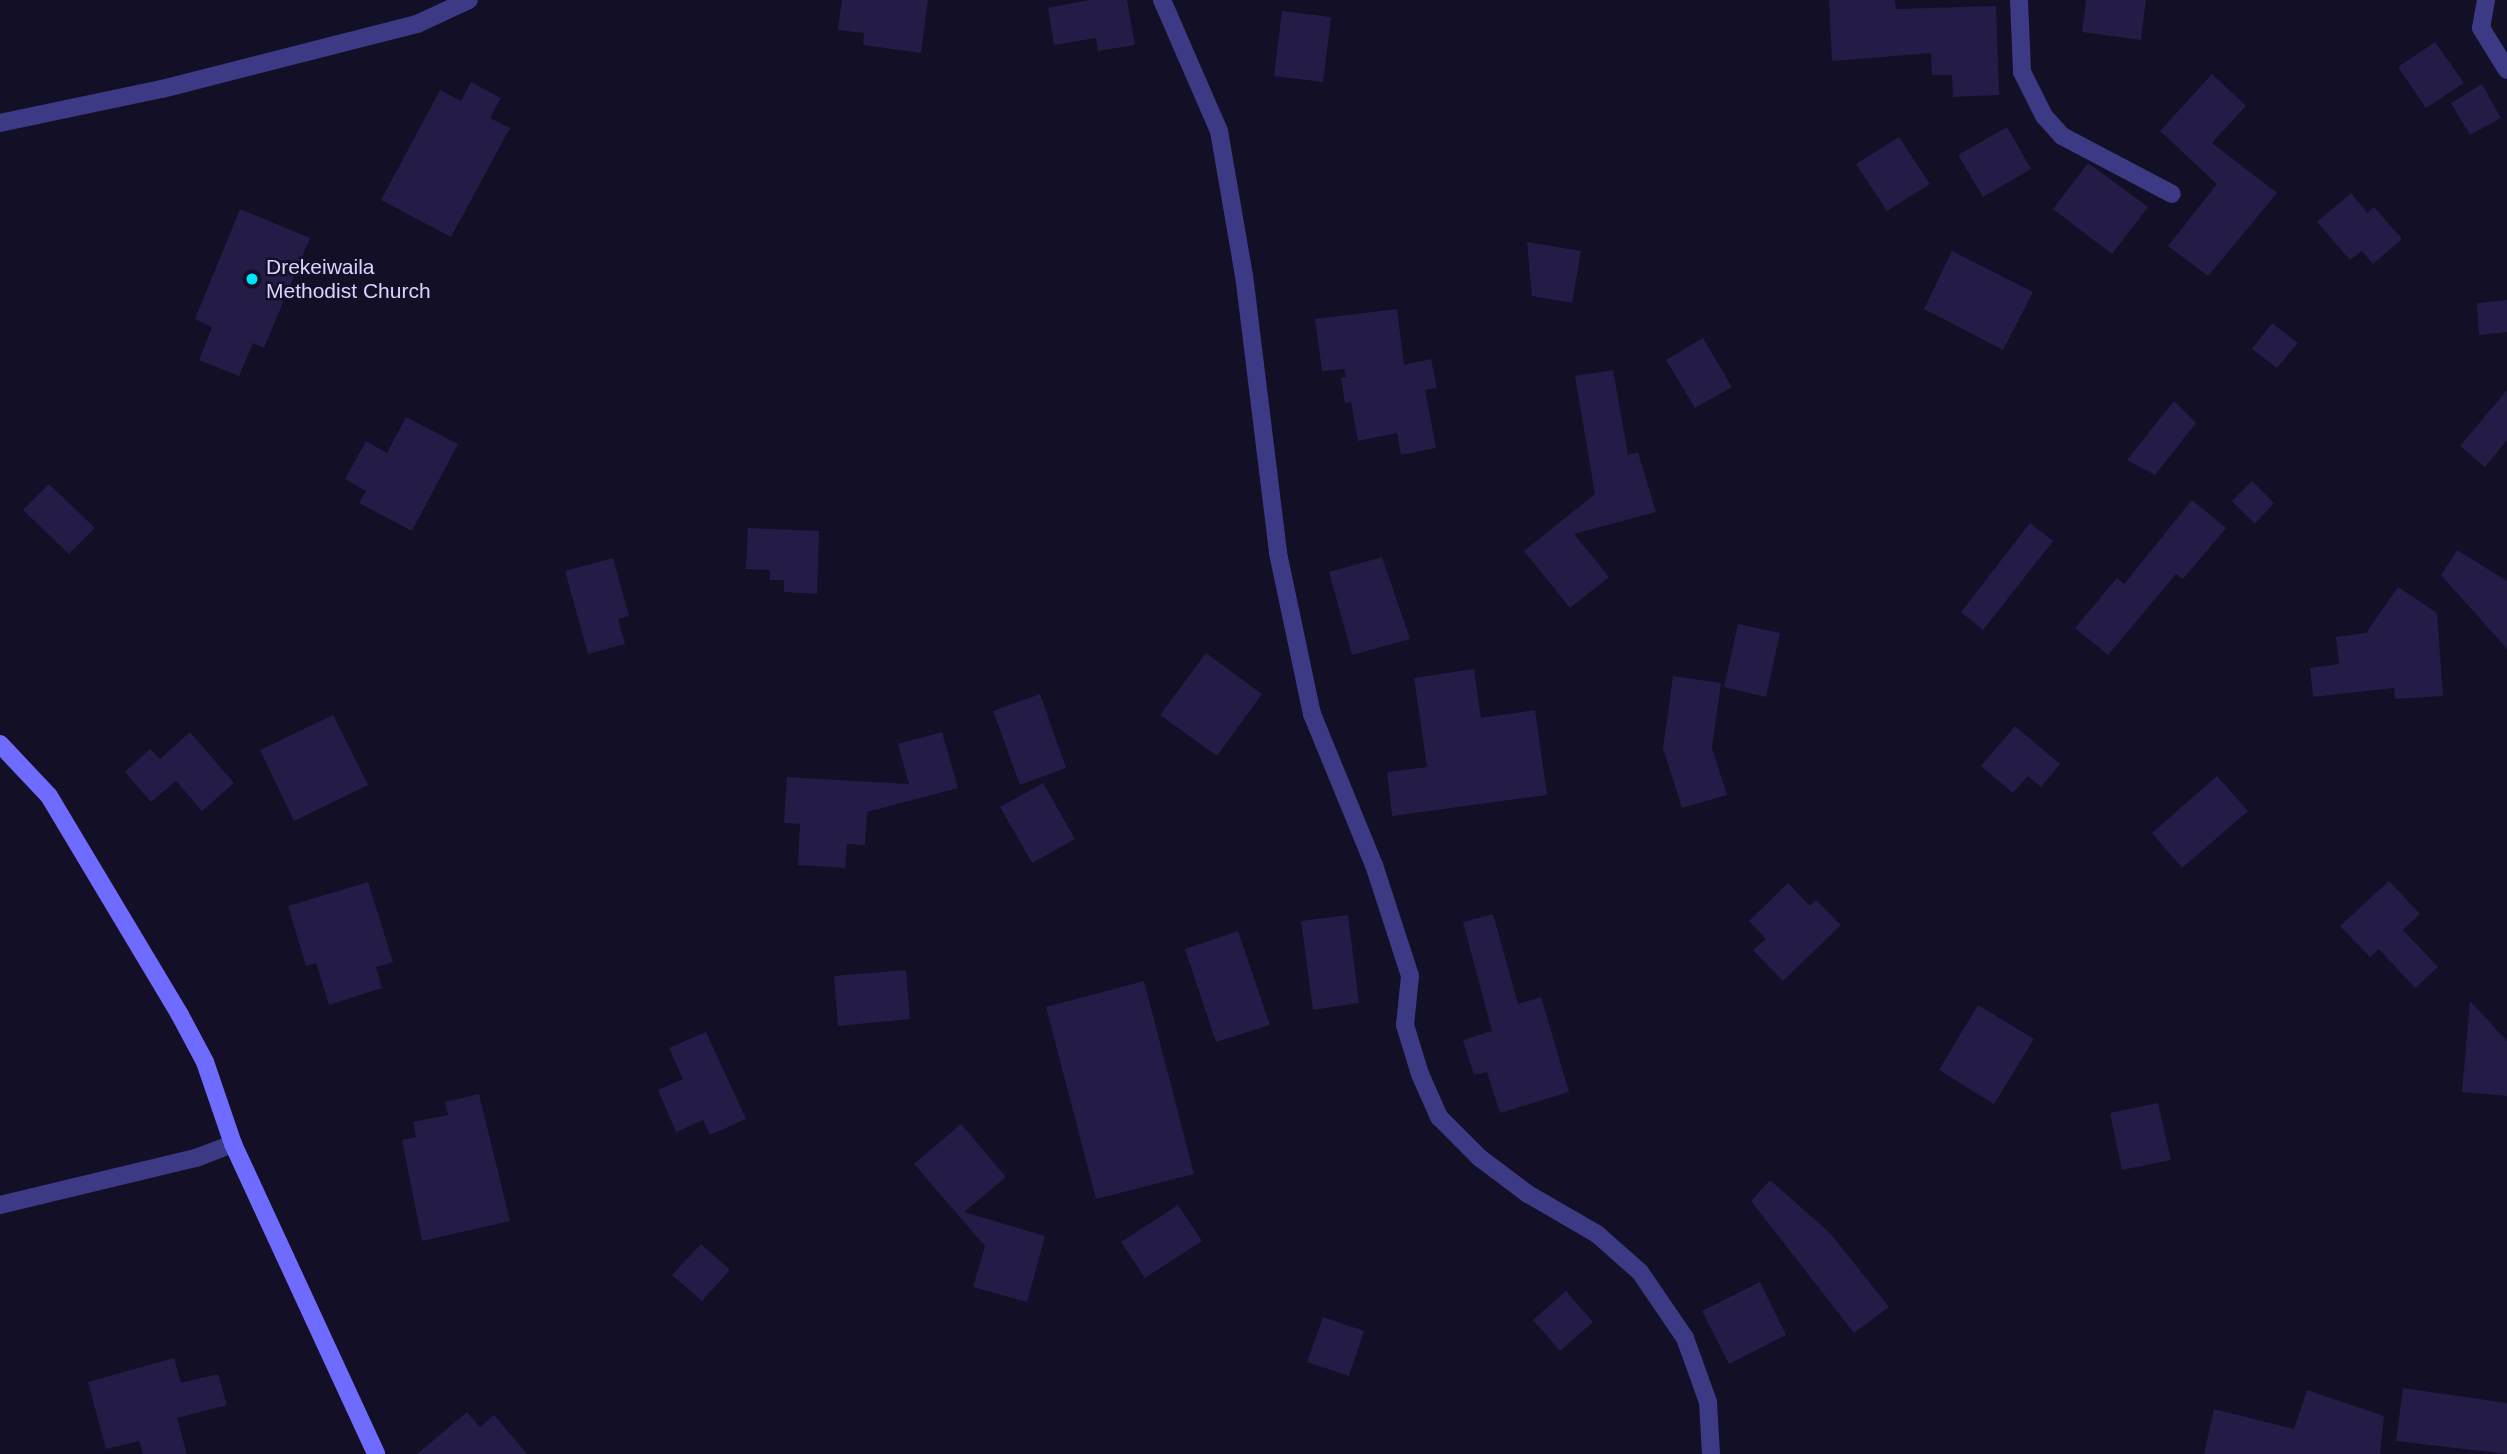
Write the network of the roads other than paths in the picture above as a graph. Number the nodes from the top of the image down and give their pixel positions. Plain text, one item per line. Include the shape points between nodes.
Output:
1 (470, 0) edge
2 (1163, 0) edge
3 (2019, 0) edge
4 (2486, 0) edge
5 (2507, 70) edge
6 (0, 123) edge
7 (2172, 194) dead end
8 (0, 744) edge
9 (233, 1144) junction
10 (0, 1205) edge
11 (376, 1454) edge
12 (1711, 1454) edge

1 - 6 street via 416,24 162,89
2 - 12 street via 1219,131 1244,275 1278,553 1312,714 1410,976 1405,1025 1420,1074 1439,1117 1480,1158 1528,1194 1597,1234 1640,1272 1685,1338 1708,1402
3 - 7 street via 2022,72 2044,116 2062,136
4 - 5 street via 2481,28
8 - 9 street via 49,796 180,1015 205,1062
9 - 10 street via 196,1158
9 - 11 street

